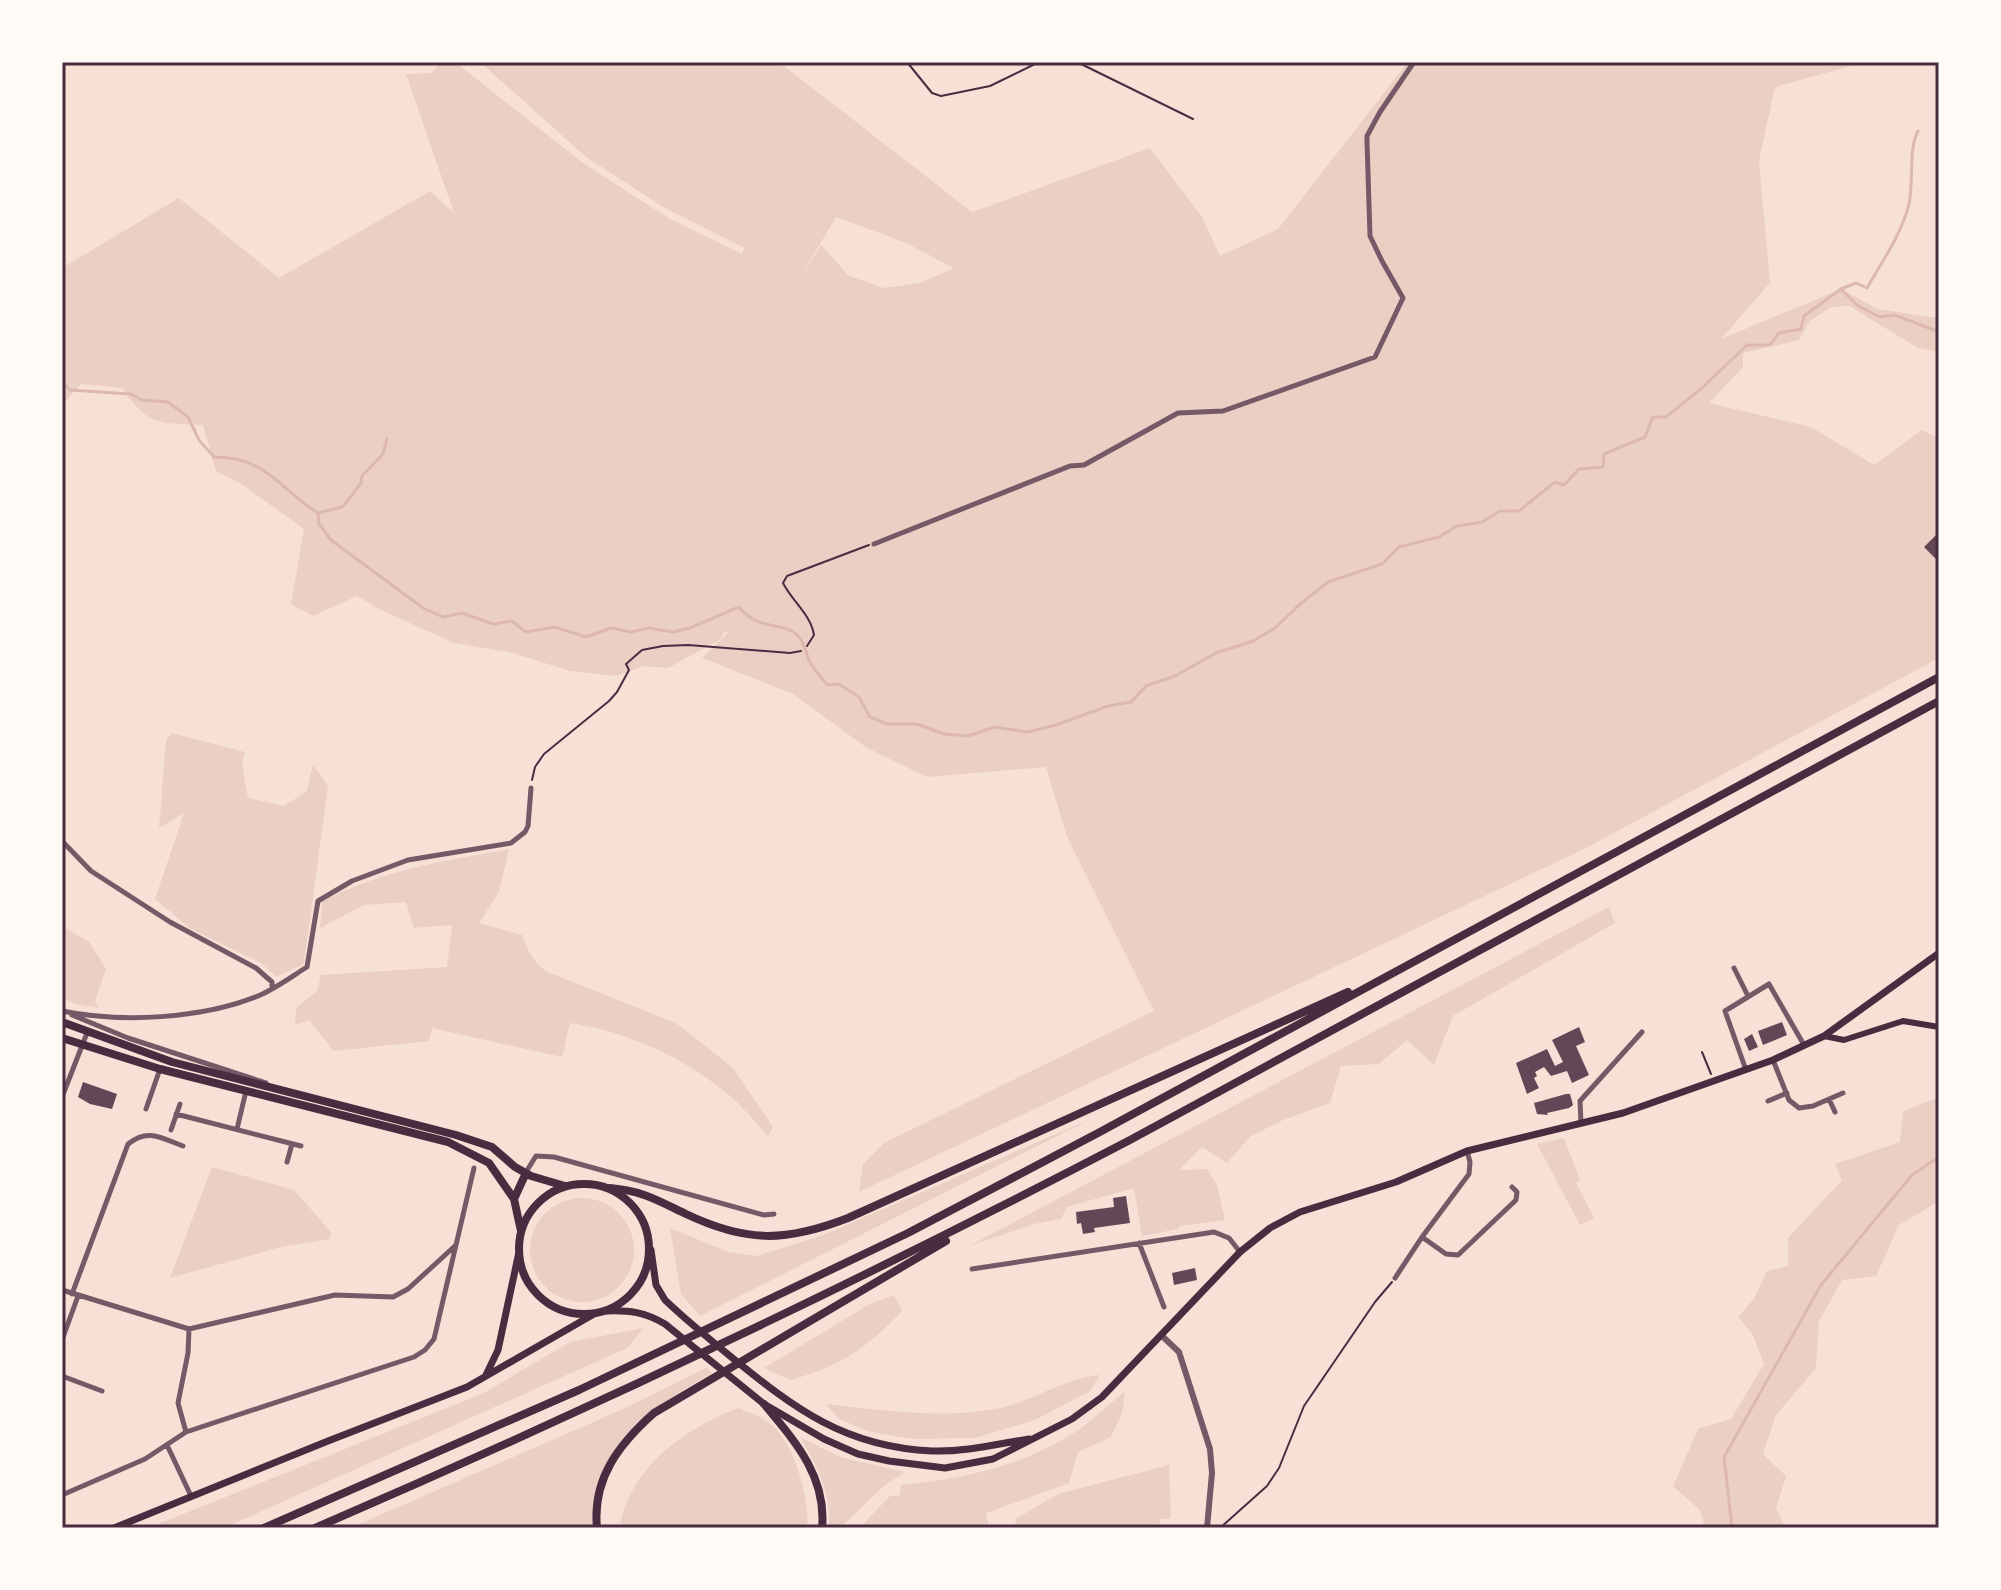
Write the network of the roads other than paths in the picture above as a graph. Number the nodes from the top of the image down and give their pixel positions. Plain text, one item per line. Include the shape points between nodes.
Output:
1 (1414, 62) edge
2 (874, 544) road end
3 (1939, 677) edge
4 (1939, 701) edge
5 (531, 788) road end
6 (62, 841) edge
7 (1939, 953) edge
8 (1409, 964) junction
9 (1734, 968) dead end
10 (272, 988) junction
11 (1748, 996) junction
12 (62, 1015) edge
13 (1939, 1027) edge
14 (1642, 1032) dead end
15 (87, 1033) junction
16 (1824, 1036) junction
17 (62, 1038) edge
18 (1804, 1046) junction
19 (82, 1047) junction
20 (1773, 1060) junction
21 (160, 1069) junction
22 (1746, 1071) junction
23 (246, 1091) junction
24 (1787, 1093) junction
25 (1843, 1093) dead end
26 (304, 1096) junction
27 (62, 1097) edge
28 (1829, 1099) junction
29 (1768, 1101) dead end
30 (180, 1104) dead end
31 (146, 1109) dead end
32 (1835, 1112) dead end
33 (176, 1114) junction
34 (1581, 1123) junction
35 (237, 1129) junction
36 (171, 1130) dead end
37 (292, 1144) junction
38 (183, 1146) dead end
39 (301, 1146) dead end
40 (1467, 1151) junction
41 (287, 1162) dead end
42 (474, 1168) dead end
43 (526, 1173) junction
44 (565, 1186) junction
45 (1512, 1187) dead end
46 (610, 1188) junction
47 (514, 1199) junction
48 (1012, 1202) junction
49 (774, 1214) dead end
50 (521, 1231) junction
51 (1422, 1237) junction
52 (1139, 1243) junction
53 (456, 1245) junction
54 (651, 1250) junction
55 (519, 1252) junction
56 (1240, 1252) junction
57 (972, 1269) dead end
58 (1395, 1278) road end
59 (62, 1290) edge
60 (75, 1295) junction
61 (1164, 1307) dead end
62 (606, 1311) junction
63 (594, 1314) junction
64 (189, 1329) junction
65 (1161, 1335) junction
66 (62, 1340) edge
67 (62, 1376) edge
68 (486, 1377) junction
69 (102, 1391) dead end
70 (764, 1404) junction
71 (186, 1432) junction
72 (1038, 1437) junction
73 (167, 1445) junction
74 (62, 1495) edge
75 (191, 1496) junction
76 (114, 1528) edge
77 (264, 1528) edge
78 (315, 1528) edge
79 (597, 1528) edge
80 (822, 1528) edge
81 (1207, 1528) edge

1 - 2 street via 1367,136 1370,236 1403,298 1375,357 1223,411 1178,413 1084,465
3 - 8 highway
4 - 48 highway
5 - 10 street via 528,826 511,843 408,860 352,881 318,901 307,967
6 - 10 street via 91,871 256,968
7 - 16 main road
8 - 46 highway via 848,1218 801,1234 733,1233 637,1190
8 - 77 highway via 908,1233 579,1390
9 - 11 street
10 - 12 street via 203,1012
11 - 18 street via 1769,984
11 - 22 street via 1725,1011
12 - 15 highway
12 - 26 street
13 - 16 main road via 1903,1021 1844,1040
14 - 34 street via 1580,1101
15 - 19 street
15 - 26 highway via 172,1062
16 - 18 main road
17 - 19 highway
18 - 20 main road
19 - 21 highway
19 - 27 street
20 - 22 main road
20 - 24 street
21 - 23 highway
21 - 31 street
22 - 34 main road
23 - 35 street
23 - 47 highway via 448,1142 489,1163
24 - 28 street via 1799,1108
24 - 29 street
25 - 28 street
26 - 43 highway via 492,1147
28 - 32 street
30 - 33 street
33 - 35 street
33 - 36 street
34 - 40 main road
35 - 37 street
37 - 39 street
37 - 41 street
38 - 60 street via 150,1134 128,1144
40 - 51 street via 1469,1174
40 - 56 main road via 1396,1182 1300,1212
42 - 53 street
43 - 44 highway
43 - 47 highway
43 - 49 street via 536,1156 554,1157
44 - 46 highway
44 - 50 highway via 533,1207
45 - 51 street via 1516,1200 1458,1255 1446,1254
46 - 54 highway via 642,1216
47 - 50 highway
48 - 78 highway via 677,1366
48 - 79 highway via 654,1413 605,1471
50 - 55 highway
51 - 58 street
52 - 56 street via 1214,1232 1229,1238
52 - 57 street
52 - 61 street
53 - 64 street via 393,1297 325,1297
53 - 71 street via 434,1339 425,1350
54 - 62 highway via 636,1290
54 - 72 main road via 656,1285 665,1300 790,1405 829,1427 864,1440 934,1451
55 - 63 highway via 538,1296 553,1307
55 - 68 main road via 498,1350
56 - 65 main road
59 - 60 street
60 - 64 street
60 - 66 street
62 - 63 highway
62 - 70 main road via 649,1314
63 - 68 main road
64 - 71 street via 178,1403
65 - 72 main road via 1102,1397
65 - 81 street via 1179,1352 1210,1449
67 - 69 street
68 - 75 main road
70 - 72 main road via 858,1454 916,1465 945,1468 993,1459
70 - 80 highway via 811,1466 822,1503
71 - 73 street
73 - 74 street
73 - 75 street
75 - 76 main road

